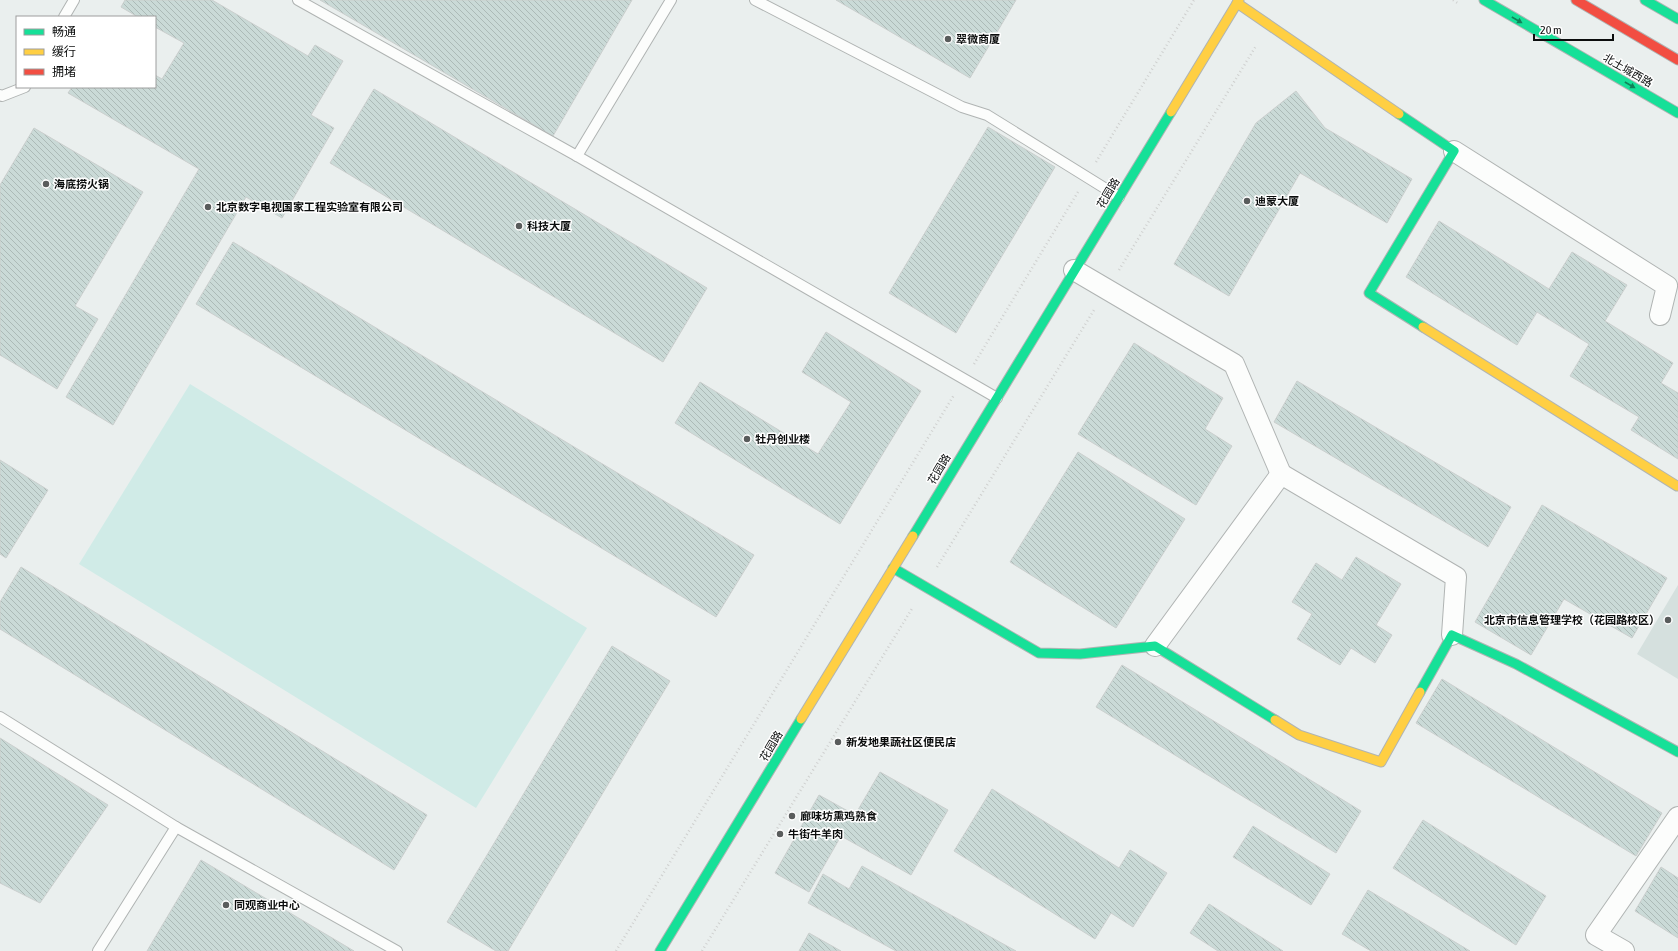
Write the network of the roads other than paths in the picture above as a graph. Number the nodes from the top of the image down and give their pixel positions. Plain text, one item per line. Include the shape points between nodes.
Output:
1 (74, 0) edge
2 (298, 0) edge
3 (671, 0) edge
4 (755, 0) edge
5 (1484, 0) edge
6 (1576, 0) edge
7 (1645, 0) edge
8 (1238, 2) edge
9 (65, 16) edge
10 (1678, 19) edge
11 (1678, 60) edge
12 (23, 88) edge
13 (1, 97) edge
14 (1678, 113) edge
15 (1454, 151) junction
16 (577, 156) junction
17 (1119, 197) junction
18 (1074, 270) junction
19 (1660, 316) dead end
20 (997, 398) junction
21 (1281, 474) junction
22 (1677, 486) edge
23 (893, 568) junction
24 (1452, 635) junction
25 (1155, 646) junction
26 (0, 717) edge
27 (1678, 752) edge
28 (1678, 817) edge
29 (176, 827) junction
30 (98, 951) edge
31 (397, 951) edge
32 (660, 951) edge
33 (1624, 951) edge

1 - 9 lane
2 - 16 lane
3 - 16 lane
4 - 17 lane via 962,107 987,115
5 -> 14 street, 北土城西路
6 - 11 street
7 - 10 street
8 - 15 street
8 - 17 street, 花园路
12 - 13 lane
15 - 19 street via 1667,286
15 - 22 street via 1369,294
16 - 20 lane
17 - 18 street, 花园路
18 - 20 street, 花园路
18 - 21 street via 1234,364
20 - 23 street, 花园路
21 - 24 street via 1456,577
21 - 25 street
23 - 25 street via 1039,653 1080,654
23 - 32 street, 花园路
24 - 25 street via 1381,762 1299,735
24 - 27 street via 1516,664
26 - 29 lane
28 - 33 street via 1596,935
29 - 30 lane
29 - 31 lane

